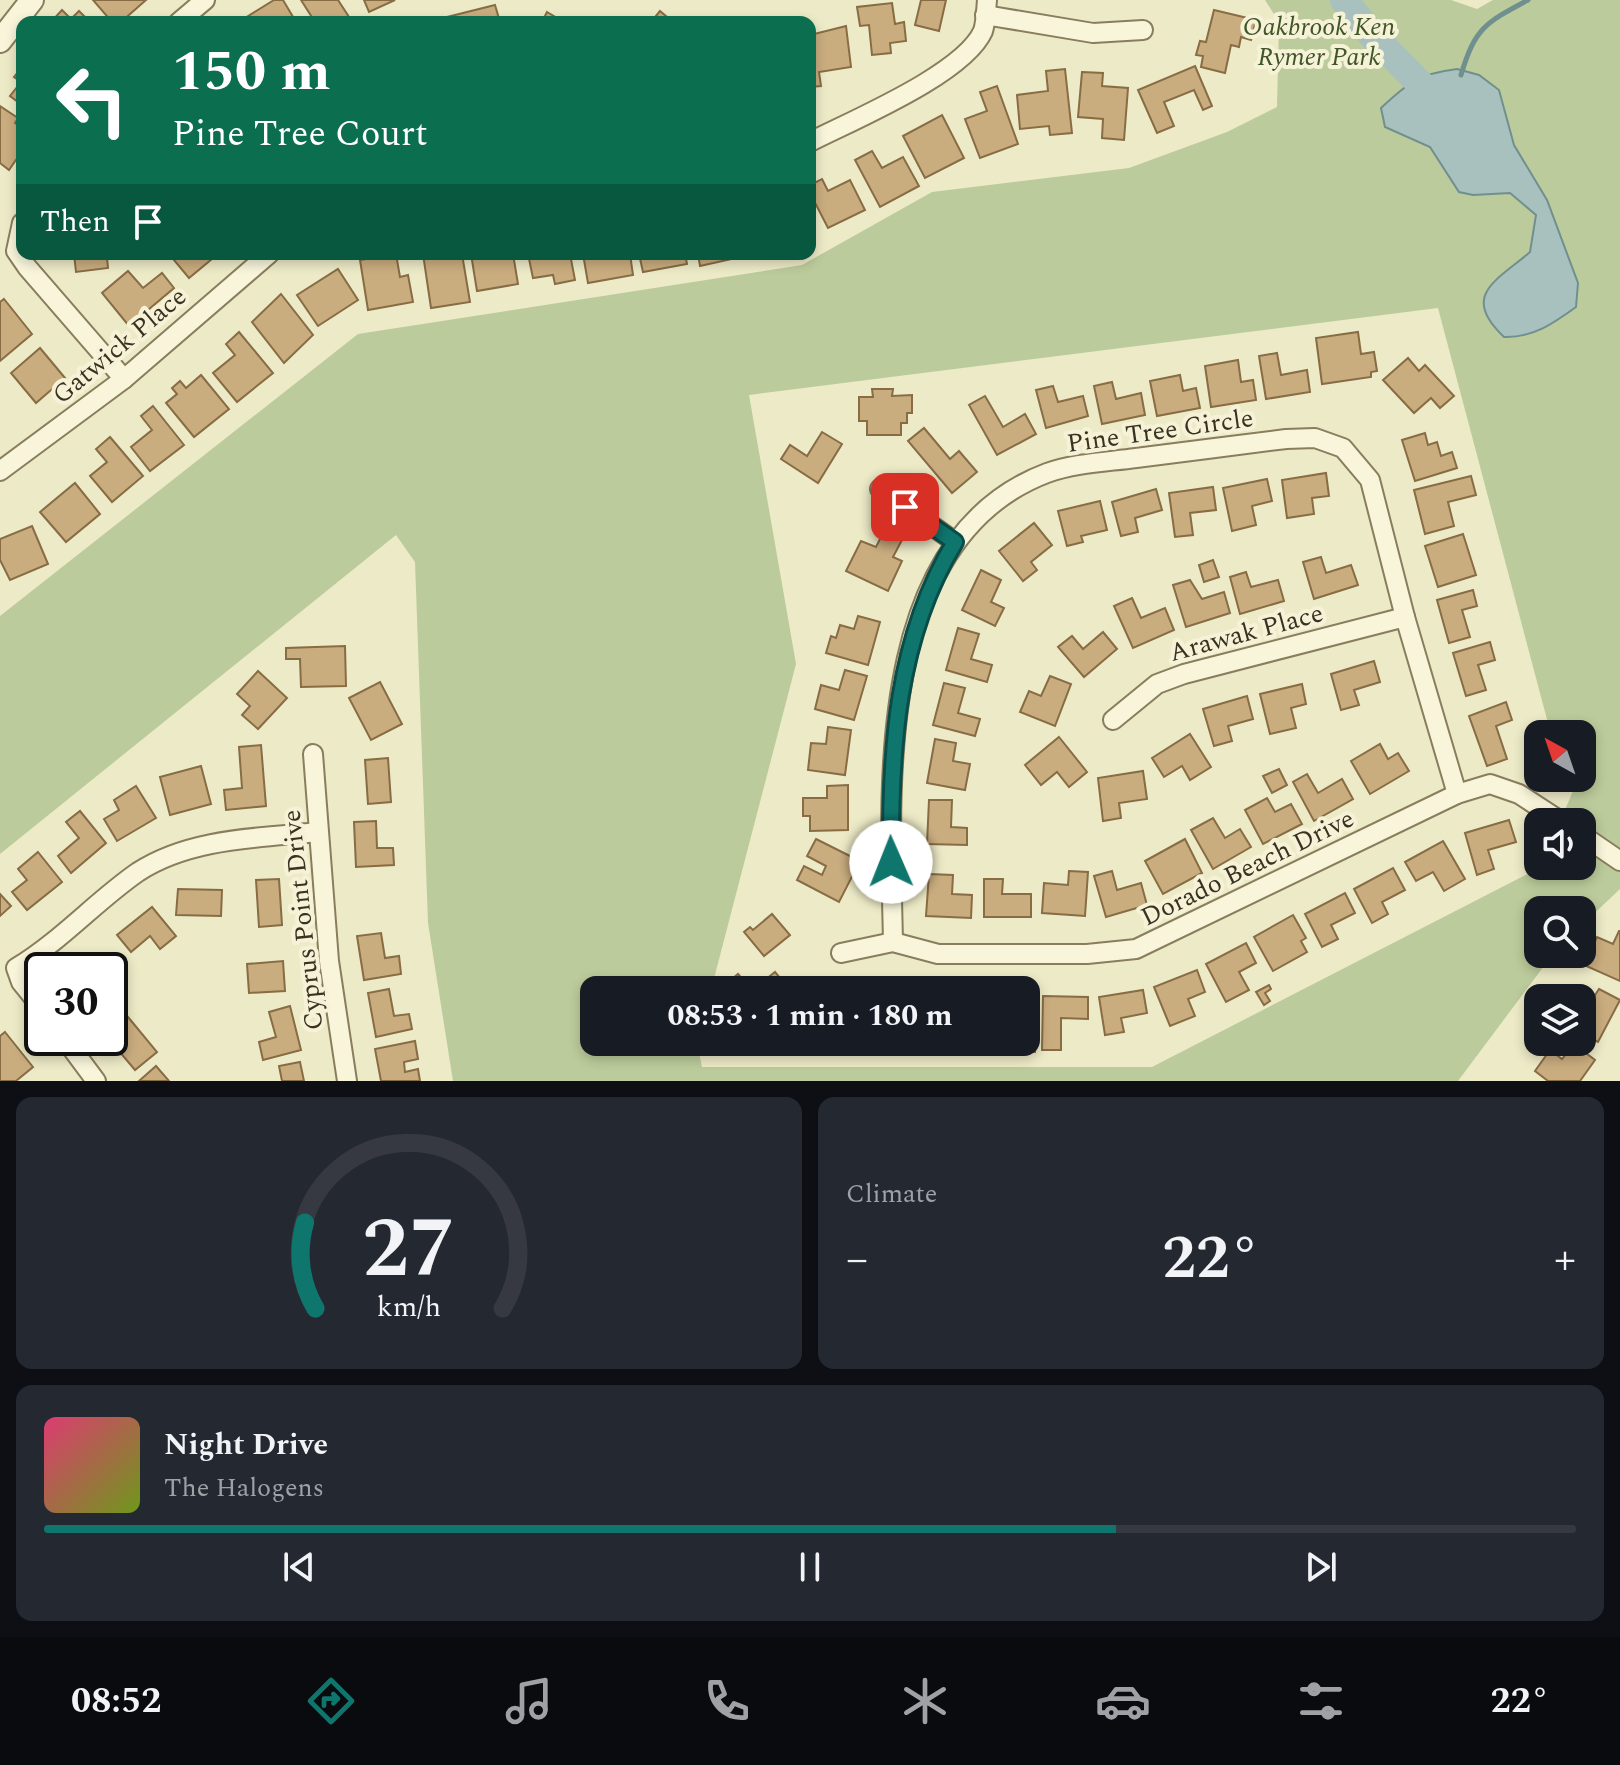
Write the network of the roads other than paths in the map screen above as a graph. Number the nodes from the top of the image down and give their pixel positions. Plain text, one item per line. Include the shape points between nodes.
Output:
1 (32, 0) edge
2 (205, 0) edge
3 (986, 8) edge
4 (20, 16) edge
5 (186, 16) edge
6 (16, 20) edge
7 (1143, 30) dead end
8 (0, 41) edge
9 (816, 139) edge
10 (22, 260) edge
11 (262, 260) edge
12 (124, 379) junction
13 (0, 471) edge
14 (880, 489) dead end
15 (955, 542) junction
16 (1405, 617) junction
17 (1113, 720) dead end
18 (313, 754) dead end
19 (1457, 794) junction
20 (1540, 808) edge
21 (318, 832) junction
22 (1596, 845) edge
23 (1620, 861) edge
24 (893, 942) junction
25 (36, 952) edge
26 (841, 953) dead end
27 (24, 962) edge
28 (24, 986) edge
29 (77, 1056) edge
30 (96, 1081) edge
31 (347, 1081) edge

1 - 4 street
2 - 5 street
3 - 7 street via 1093,33
3 - 9 street via 984,28 975,43 949,69
6 - 8 street
10 - 12 street
11 - 12 street, Gatwick Place
12 - 13 street, Gatwick Place
14 - 15 street
15 - 16 street, Pine Tree Circle via 1018,486 1070,467 1315,438 1343,448 1370,480
15 - 24 street, Pine Tree Circle via 927,595 893,735
16 - 17 street, Arawak Place via 1184,674 1157,684
16 - 19 street, Pine Tree Circle
18 - 21 street, Cyprus Point Drive
19 - 20 street, Dorado Beach Drive via 1490,784
19 - 24 street, Dorado Beach Drive via 1136,949 938,954
21 - 25 street via 204,846 169,856 138,872
21 - 31 street, Cyprus Point Drive
22 - 23 street
24 - 26 street, Dorado Beach Drive
27 - 28 street via 16,968
29 - 30 street

